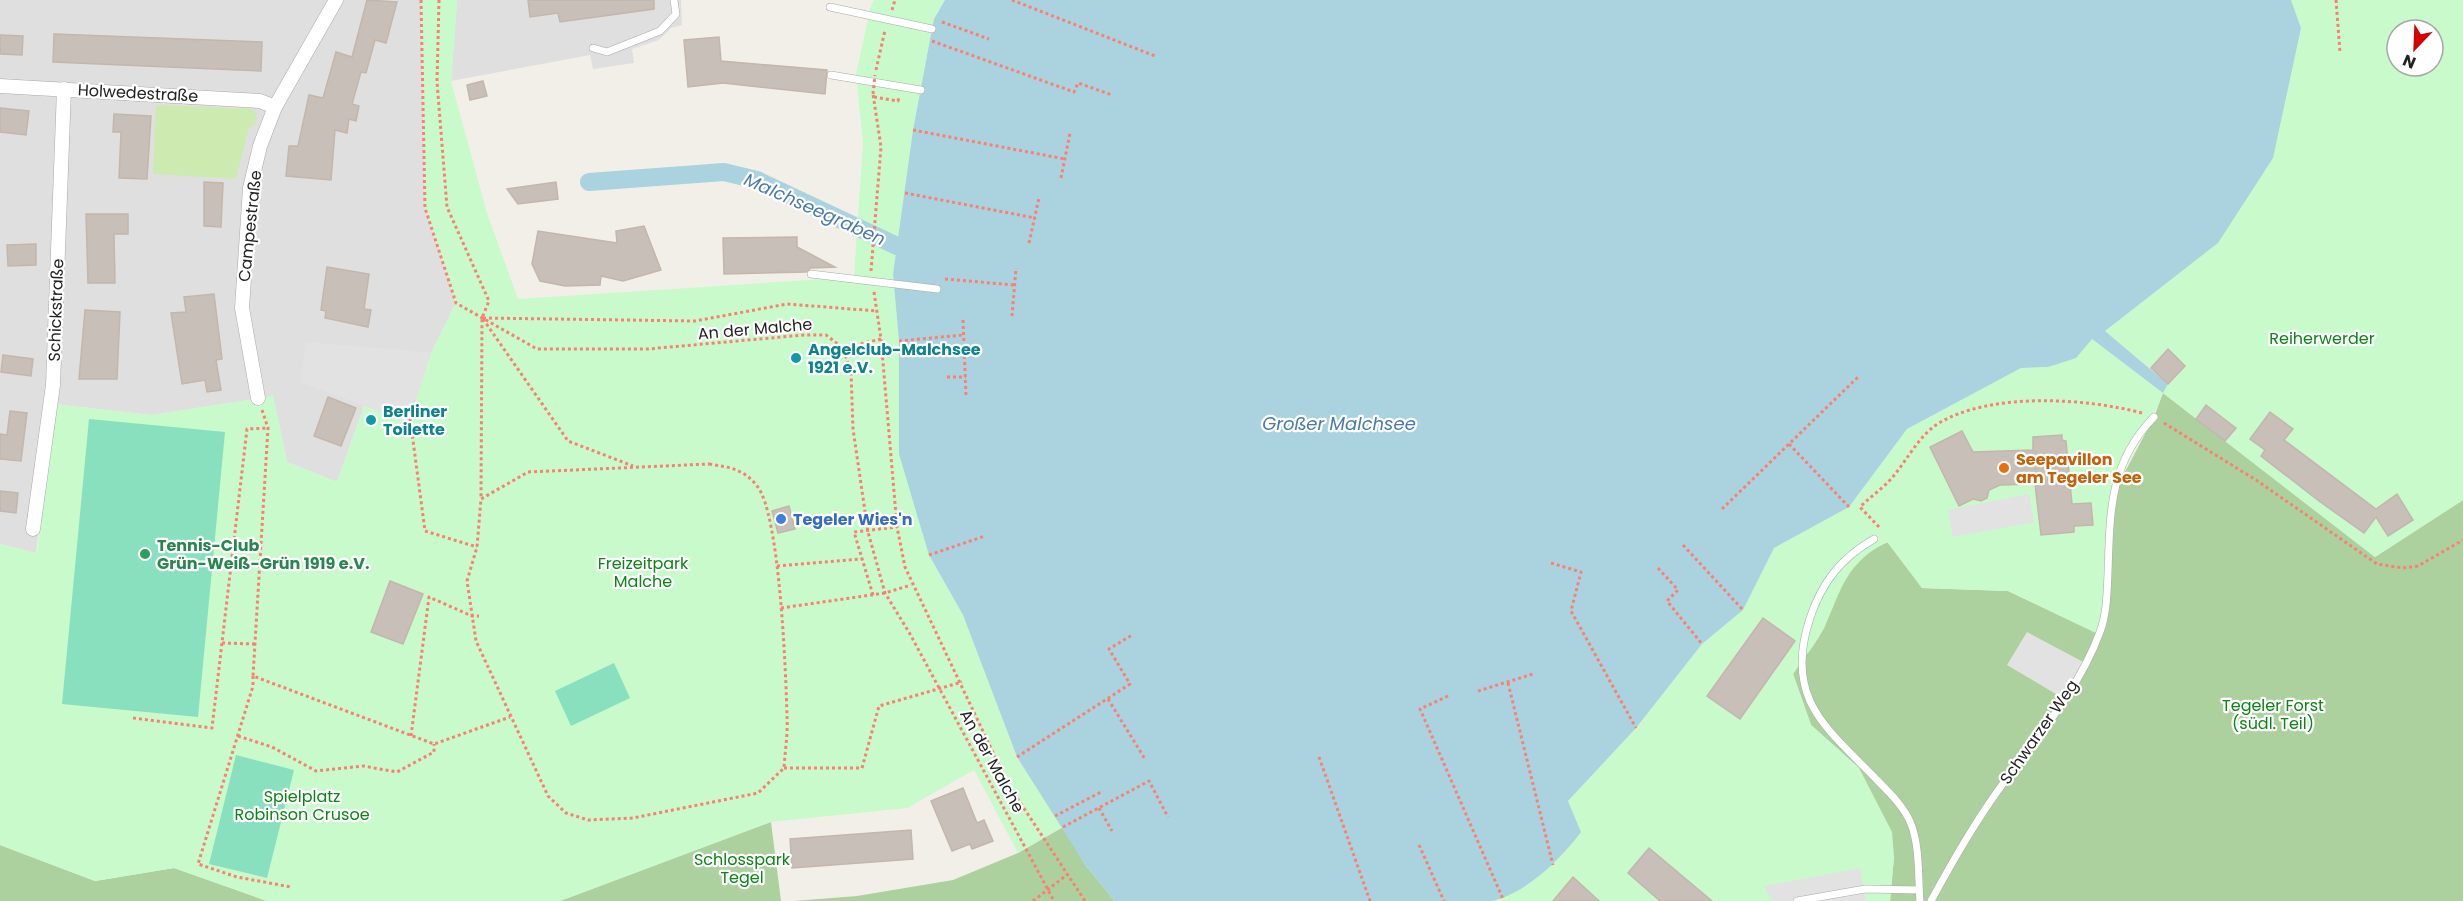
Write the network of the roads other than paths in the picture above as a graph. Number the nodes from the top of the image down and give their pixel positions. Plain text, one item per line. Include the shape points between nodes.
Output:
1 (336, 0) edge
2 (674, 0) edge
3 (830, 7) dead end
4 (932, 29) dead end
5 (593, 48) dead end
6 (831, 75) dead end
7 (0, 86) edge
8 (64, 89) junction
9 (921, 90) dead end
10 (275, 107) junction
11 (811, 274) dead end
12 (937, 289) dead end
13 (258, 398) road end
14 (2154, 417) road end
15 (33, 529) dead end
16 (1874, 539) dead end
17 (1919, 890) junction
18 (1797, 901) edge
19 (1920, 901) edge
20 (1931, 901) edge

1 - 10 street, Campestraße
2 - 5 lane via 676,14 660,31 607,52
3 - 4 lane
6 - 9 lane
7 - 8 street, Holwedestraße
8 - 10 street, Holwedestraße via 260,100
8 - 15 street, Schickstraße via 53,385
10 - 13 street, Campestraße via 250,188 244,255 242,308
11 - 12 lane
14 - 20 lane, Schwarzer Weg via 2137,436 2116,481 2110,507 2107,606 2102,630 2064,702 1997,792
16 - 17 lane via 1839,564 1819,594 1807,626 1804,675 1818,718 1886,789 1911,825 1917,848
17 - 18 lane via 1864,889
17 - 19 lane

